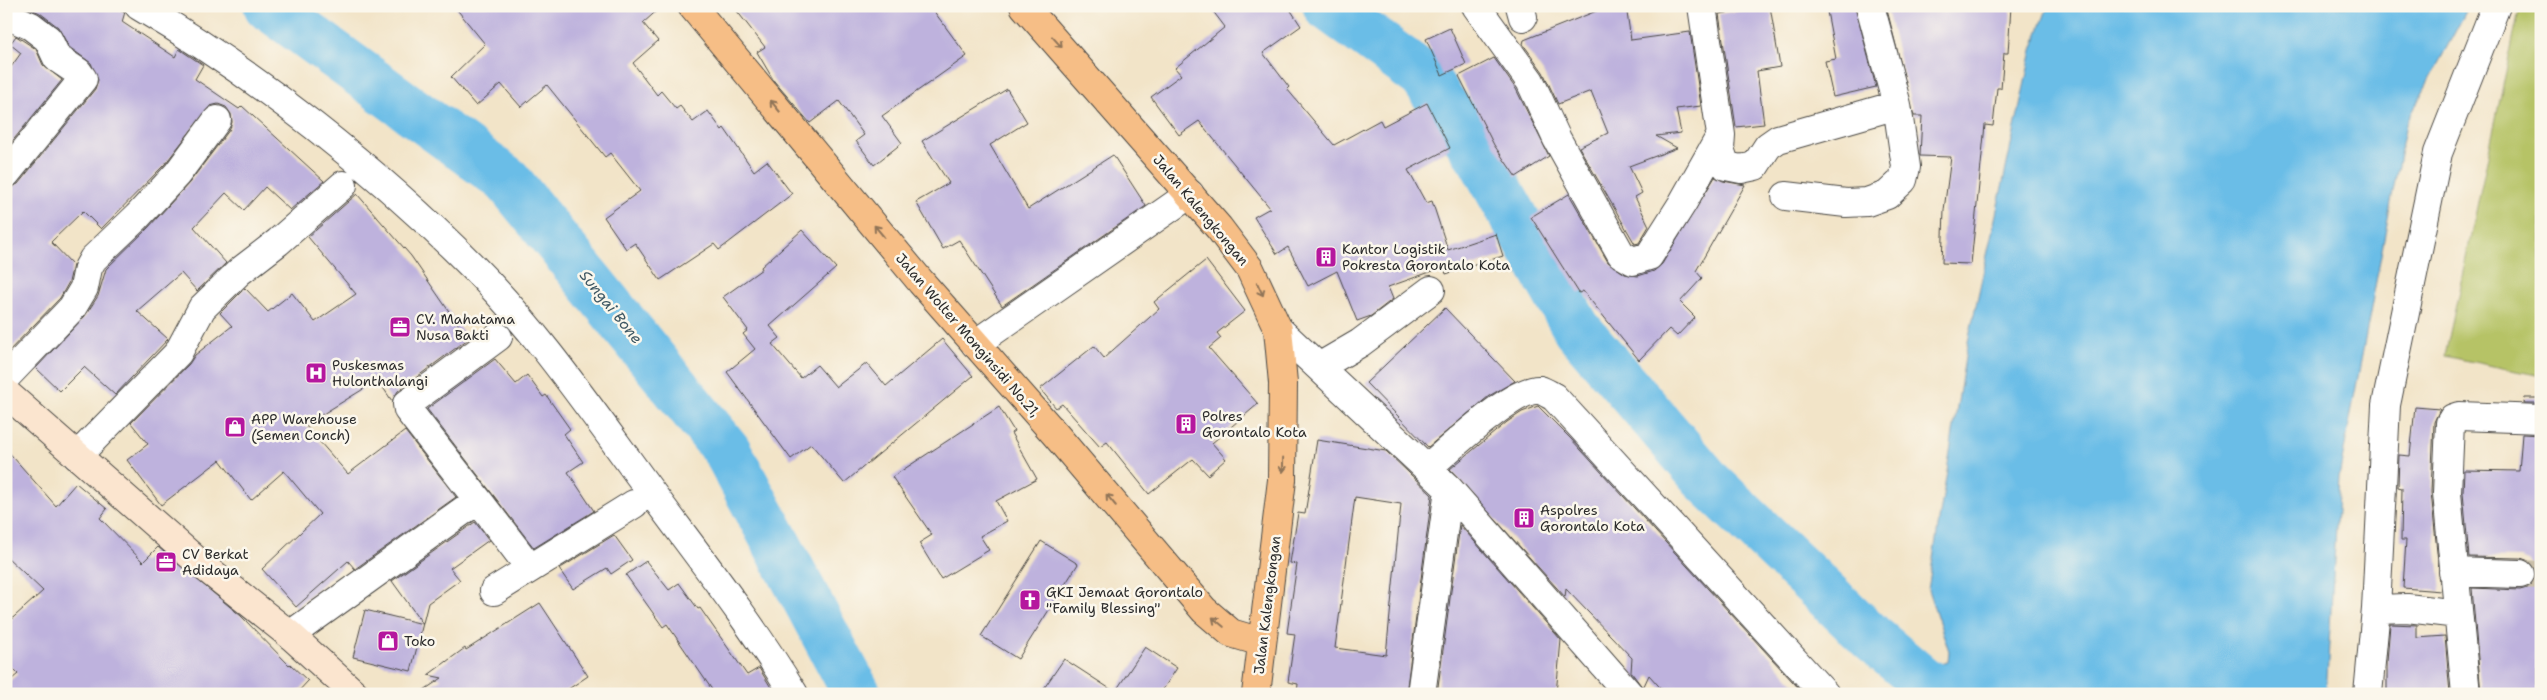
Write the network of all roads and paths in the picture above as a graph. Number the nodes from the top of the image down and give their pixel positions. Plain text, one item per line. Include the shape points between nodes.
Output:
1 (139, 6) edge
2 (692, 6) edge
3 (1024, 6) edge
4 (1476, 6) edge
5 (1702, 6) edge
6 (1870, 6) edge
7 (2496, 6) edge
8 (6, 15) edge
9 (1897, 105) junction
10 (217, 120) dead end
11 (1721, 135) junction
12 (6, 174) edge
13 (343, 185) dead end
14 (1190, 194) junction
15 (1786, 196) dead end
16 (1431, 290) dead end
17 (1278, 328) junction
18 (498, 337) dead end
19 (975, 344) junction
20 (1319, 367) junction
21 (6, 377) edge
22 (6, 393) edge
23 (2541, 419) edge
24 (77, 456) junction
25 (1427, 468) junction
26 (1449, 489) junction
27 (478, 500) junction
28 (634, 504) dead end
29 (530, 568) junction
30 (2453, 572) junction
31 (2520, 574) tunnel mouth
32 (494, 591) dead end
33 (2376, 609) junction
34 (2458, 614) junction
35 (290, 635) junction
36 (1261, 642) junction
37 (1626, 692) edge
38 (355, 694) edge
39 (794, 694) edge
40 (1256, 694) edge
41 (1421, 694) edge
42 (1825, 694) edge
43 (2368, 694) edge
44 (2466, 694) edge

1 - 39 street via 194,40 298,114 370,171 474,268 586,400 731,596
19 -> 2 highway, Jalan Wolter Monginsidi No.21,
3 -> 14 highway, Jalan Kalengkongan
4 - 11 street via 1530,81 1607,229 1622,254 1632,261 1649,256
5 - 11 street
6 - 9 street
7 - 33 street via 2438,153 2386,404
8 - 12 street via 48,39 58,58 83,79
9 - 11 street via 1778,138 1768,146 1755,166 1748,168 1726,166 1720,148
9 - 15 street via 1906,167 1903,180 1887,195 1867,202 1846,203
10 - 21 street via 177,174 93,259 84,288 72,308
13 - 24 street via 239,272 202,308 178,353
14 -> 17 highway, Jalan Kalengkongan via 1250,269
14 - 19 street
16 - 20 street via 1360,343
17 - 20 street
17 -> 36 highway, Jalan Kalengkongan via 1284,383 1282,480
18 - 27 street via 407,404 408,410
36 -> 19 highway, Jalan Wolter Monginsidi No.21, via 1231,633 1204,610
20 - 25 street
22 - 24 street
23 - 30 street via 2459,416 2450,423 2447,493
24 - 35 street via 197,561
25 - 26 street
25 - 42 street via 1506,403 1526,392 1540,390 1554,397
26 - 37 street
26 - 41 street
27 - 29 street
27 - 35 street
28 - 29 street
29 - 32 street
30 - 31 street
30 - 34 street
33 - 34 street via 2407,608
33 - 43 street
34 - 44 street
35 - 38 street
36 - 40 highway, Jalan Kalengkongan

